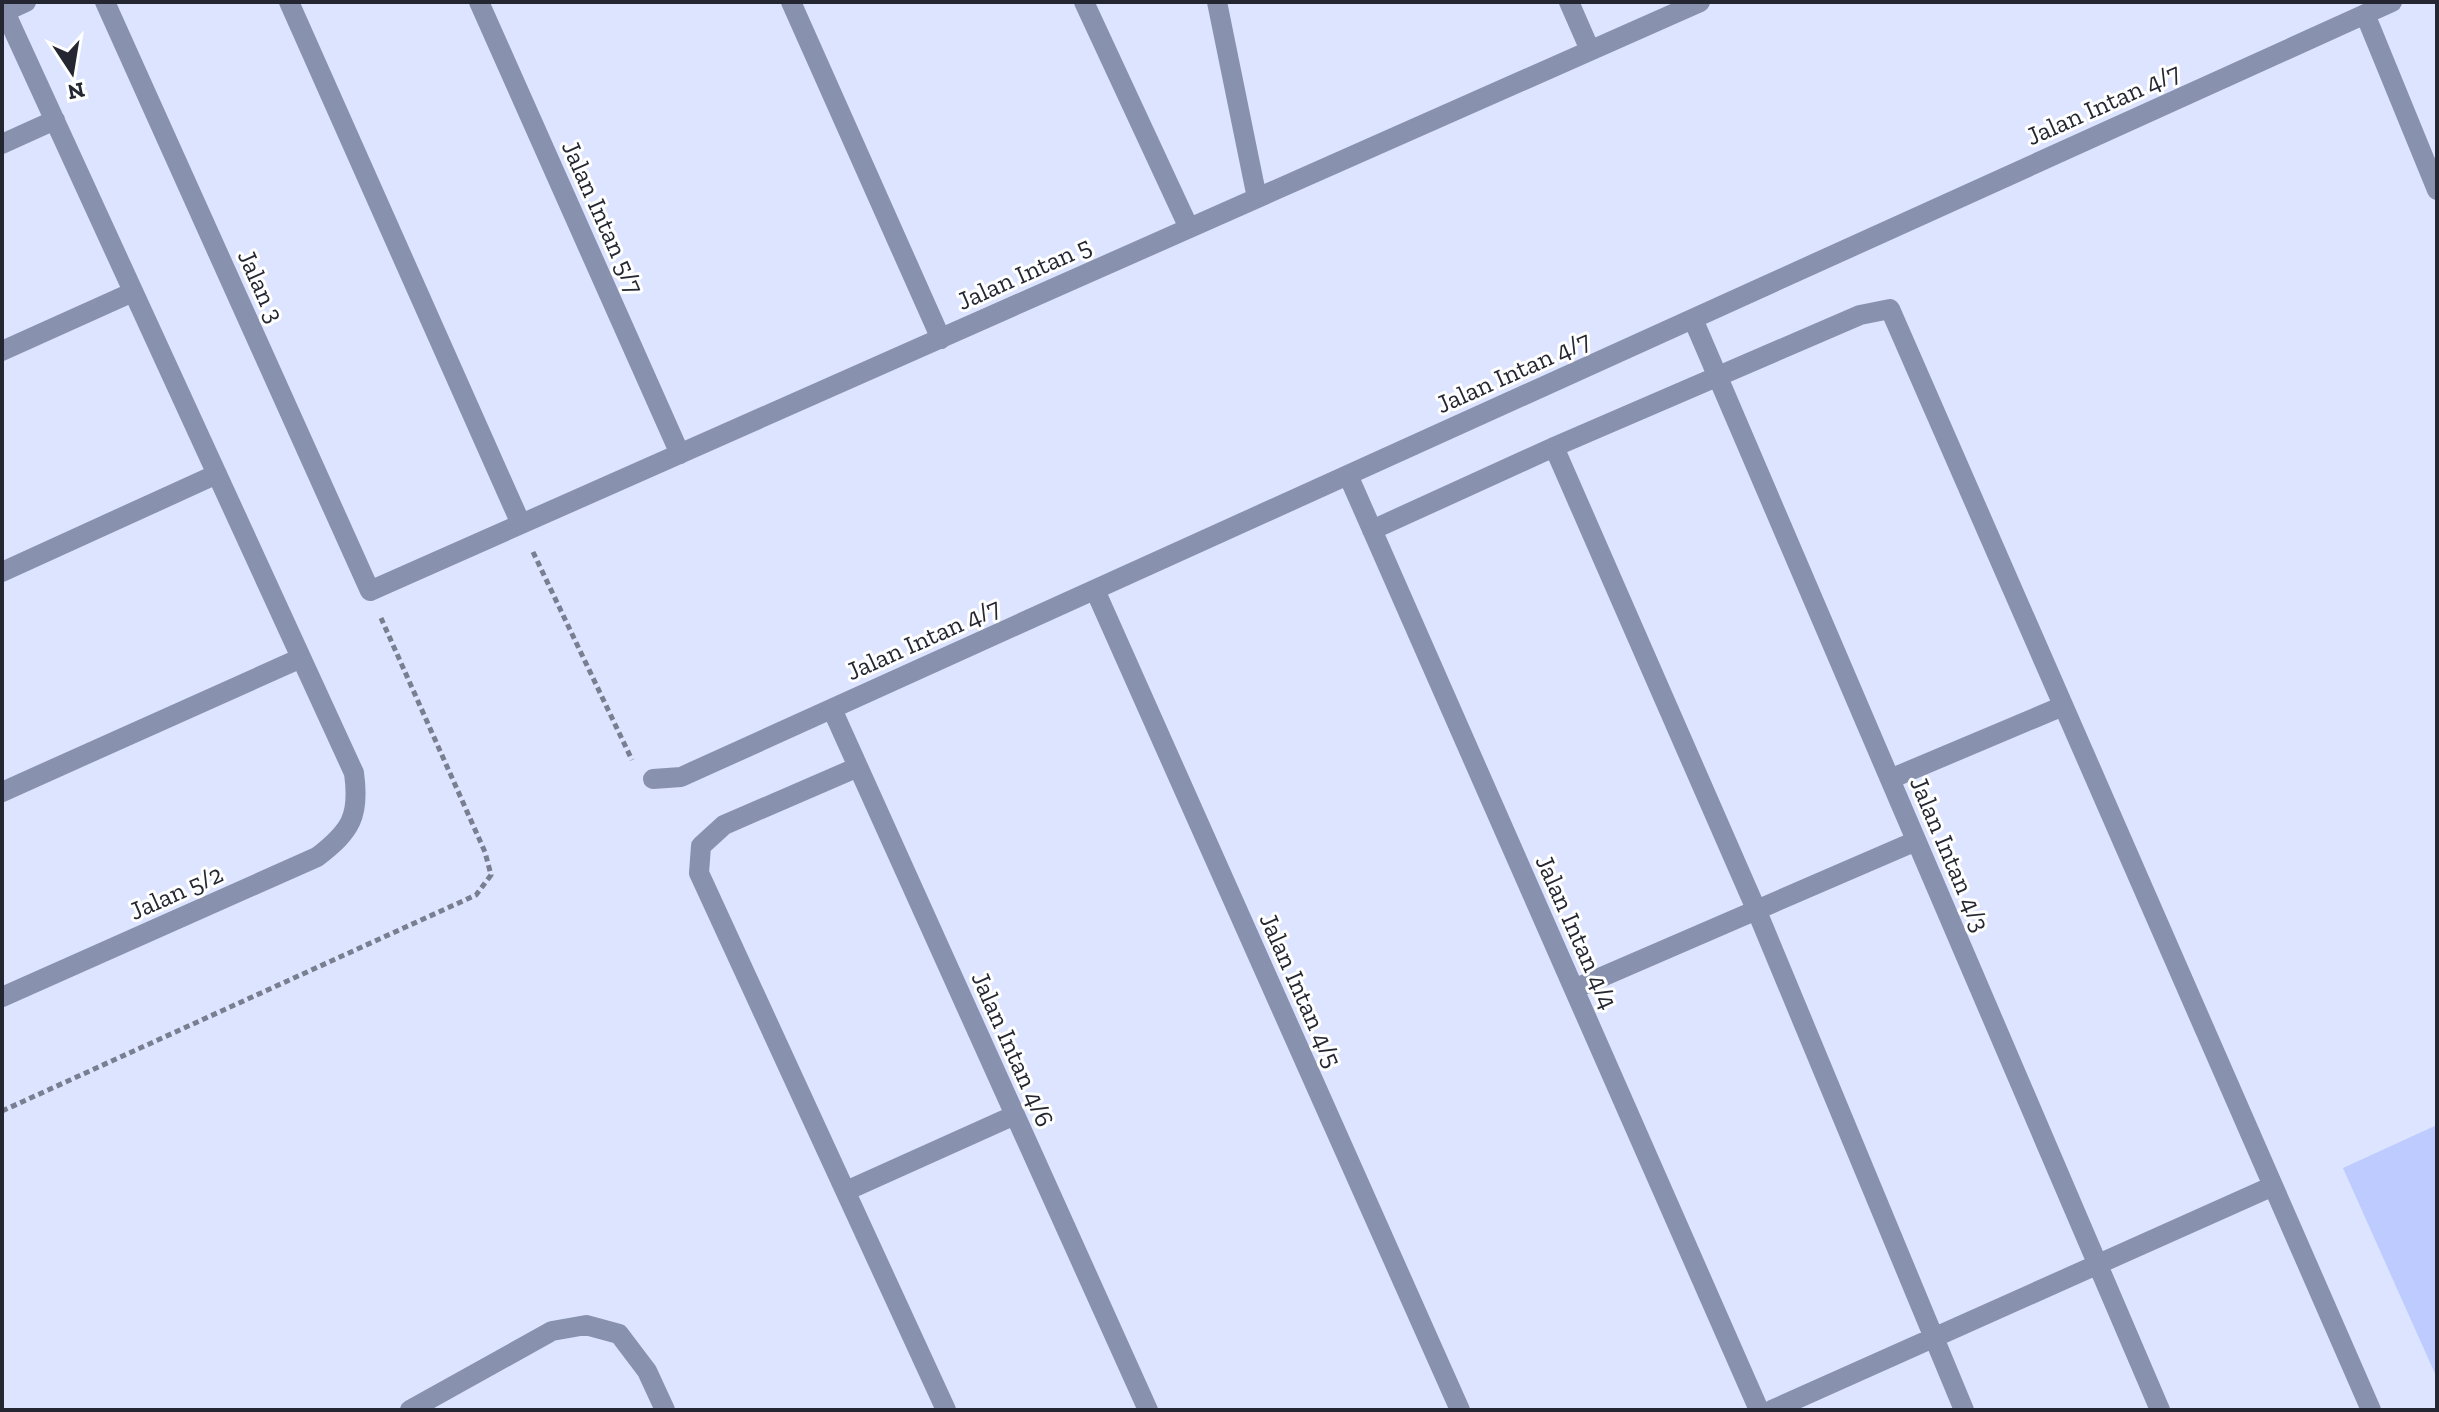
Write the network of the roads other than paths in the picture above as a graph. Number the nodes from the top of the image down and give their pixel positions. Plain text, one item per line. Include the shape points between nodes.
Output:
1 (26, 2) edge
2 (105, 2) edge
3 (289, 2) edge
4 (479, 2) edge
5 (791, 2) edge
6 (1084, 2) edge
7 (1217, 2) edge
8 (1569, 2) edge
9 (1700, 2) edge
10 (2392, 2) edge
11 (3, 12) edge
12 (2365, 14) junction
13 (1590, 50) junction
14 (55, 120) junction
15 (2, 144) edge
16 (2437, 190) edge
17 (1257, 198) junction
18 (1189, 228) junction
19 (133, 292) junction
20 (1693, 319) junction
21 (941, 339) junction
22 (2, 351) edge
23 (1717, 377) junction
24 (1554, 447) junction
25 (680, 454) junction
26 (217, 474) junction
27 (1348, 475) junction
28 (521, 524) junction
29 (1372, 530) junction
30 (2, 572) edge
31 (1095, 590) junction
32 (370, 591) joint
33 (301, 658) junction
34 (2063, 706) junction
35 (832, 709) junction
36 (858, 767) junction
37 (653, 779) road end
38 (1890, 779) junction
39 (2, 792) edge
40 (1916, 841) junction
41 (1756, 909) junction
42 (1574, 989) junction
43 (2, 997) edge
44 (1015, 1115) junction
45 (2273, 1186) junction
46 (846, 1191) junction
47 (2098, 1265) junction
48 (1934, 1338) junction
49 (410, 1410) edge
50 (665, 1410) edge
51 (946, 1410) edge
52 (1148, 1410) edge
53 (1460, 1410) edge
54 (1759, 1410) edge
55 (1772, 1410) edge
56 (1964, 1410) edge
57 (2160, 1410) edge
58 (2371, 1410) edge

1 - 11 street
2 - 32 street, Jalan 3
3 - 28 street
4 - 25 street, Jalan Intan 5/7
5 - 21 street
6 - 18 street
7 - 17 street
8 - 13 street
9 - 13 street, Jalan Intan 5
10 - 12 street, Jalan Intan 4/7
11 - 14 street
12 - 16 street
12 - 20 street, Jalan Intan 4/7
13 - 17 street, Jalan Intan 5
14 - 15 street
14 - 19 street
17 - 18 street, Jalan Intan 5
18 - 21 street, Jalan Intan 5
19 - 22 street
19 - 26 street
20 - 23 street, Jalan Intan 4/3
20 - 27 street, Jalan Intan 4/7
21 - 25 street, Jalan Intan 5
23 - 24 street
23 - 34 street via 1860,315 1890,309
23 - 38 street, Jalan Intan 4/3
24 - 29 street
24 - 41 street
25 - 28 street, Jalan Intan 5
26 - 30 street
26 - 33 street
27 - 29 street, Jalan Intan 4/4
27 - 31 street, Jalan Intan 4/7
28 - 32 street, Jalan Intan 5
29 - 42 street, Jalan Intan 4/4
31 - 35 street, Jalan Intan 4/7
31 - 53 street, Jalan Intan 4/5
33 - 39 street
33 - 43 street, Jalan 5/2 via 354,773 355,814 341,839 317,857
34 - 38 street
34 - 45 street
35 - 36 street, Jalan Intan 4/6
35 - 37 street, Jalan Intan 4/7 via 681,777
36 - 44 street, Jalan Intan 4/6
36 - 46 street via 724,825 701,846 699,873
38 - 40 street, Jalan Intan 4/3
40 - 41 street
40 - 47 street, Jalan Intan 4/3
41 - 42 street
41 - 48 street
42 - 54 street, Jalan Intan 4/4
44 - 46 street
44 - 52 street, Jalan Intan 4/6
45 - 47 street
45 - 58 street
46 - 51 street
47 - 48 street
47 - 57 street, Jalan Intan 4/3
48 - 55 street
48 - 56 street
49 - 50 street via 552,1331 586,1325 619,1334 647,1371

